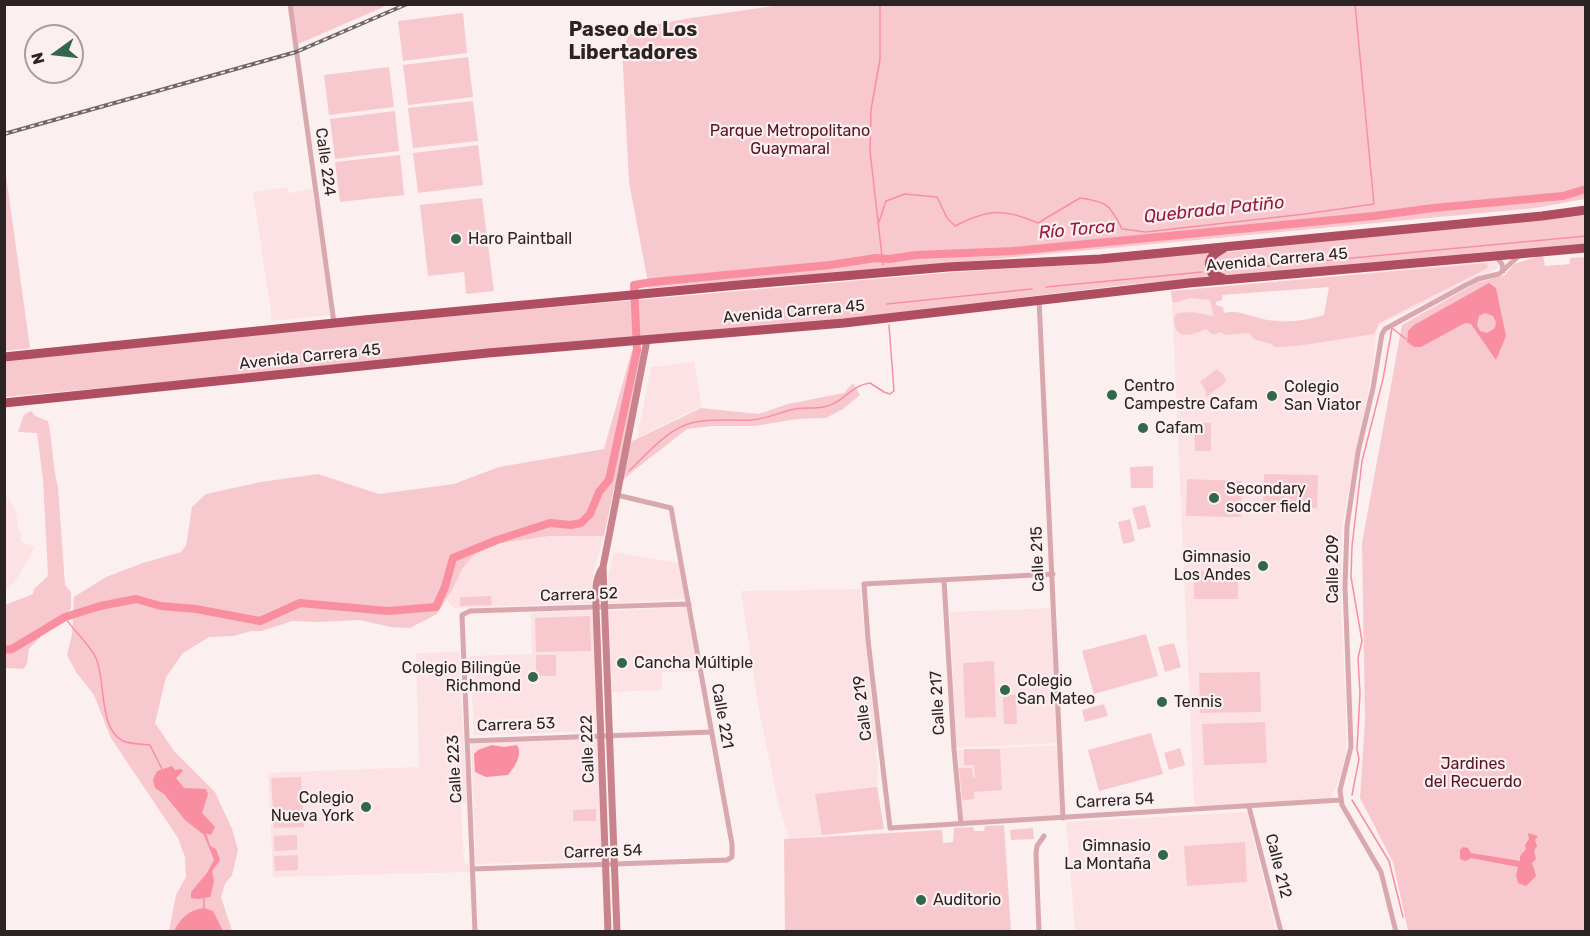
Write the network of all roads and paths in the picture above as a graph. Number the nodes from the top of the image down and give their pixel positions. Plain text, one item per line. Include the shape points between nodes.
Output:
1 (290, 4) edge
2 (1586, 210) edge
3 (1226, 247) junction
4 (1586, 248) edge
5 (1523, 252) junction
6 (1495, 255) junction
7 (1503, 271) junction
8 (1230, 280) junction
9 (1039, 300) junction
10 (334, 323) junction
11 (647, 340) junction
12 (4, 357) edge
13 (4, 403) edge
14 (617, 495) junction
15 (1053, 574) junction
16 (944, 580) junction
17 (689, 604) junction
18 (600, 608) junction
19 (470, 611) joint
20 (711, 732) junction
21 (601, 736) junction
22 (610, 736) junction
23 (467, 741) junction
24 (1340, 800) junction
25 (1249, 807) junction
26 (1063, 818) junction
27 (961, 824) junction
28 (891, 829) joint
29 (1044, 836) dead end
30 (732, 857) joint
31 (615, 864) junction
32 (605, 865) junction
33 (473, 869) junction
34 (475, 932) edge
35 (608, 932) edge
36 (617, 932) edge
37 (1039, 932) edge
38 (1281, 932) edge
39 (1396, 932) edge

1 - 10 street, Calle 224
2 - 3 highway, Avenida Carrera 45
3 - 8 highway via 1211,257 1210,268 1217,276
3 - 10 highway, Avenida Carrera 45 via 876,273
4 - 5 highway, Avenida Carrera 45
5 - 6 highway, Avenida Carrera 45
5 - 7 street, Calle 209
6 - 7 street
6 - 8 highway, Avenida Carrera 45
7 - 24 street, Calle 209 via 1466,285 1390,325 1382,334 1347,526 1351,747
8 - 9 highway, Avenida Carrera 45
9 - 11 highway, Avenida Carrera 45
9 - 15 street, Calle 215
10 - 12 highway, Avenida Carrera 45
11 - 13 highway, Avenida Carrera 45
11 - 14 street, Calle 222
14 - 17 street, Calle 221 via 671,508
14 - 18 street, Calle 222 via 603,567 597,578
15 - 16 street
15 - 26 street, Calle 215
16 - 27 street, Calle 217
16 - 28 street, Calle 219 via 864,584
17 - 18 street, Carrera 52
17 - 20 street, Calle 221
18 - 19 street, Carrera 52
18 - 21 street, Calle 222
18 - 22 street, Calle 222
19 - 23 street, Calle 223 via 461,618
20 - 22 street, Carrera 53
20 - 30 street, Calle 221
21 - 22 street, Carrera 53
21 - 23 street, Carrera 53
21 - 32 street, Calle 222
22 - 31 street, Calle 222
23 - 33 street, Calle 223
24 - 25 street, Carrera 54
24 - 39 street via 1381,872
25 - 26 street, Carrera 54
25 - 38 street, Calle 212
26 - 27 street, Carrera 54
27 - 28 street, Carrera 54
29 - 37 street via 1036,853
30 - 31 street, Carrera 54
31 - 32 street, Carrera 54
31 - 36 street, Calle 222
32 - 33 street, Carrera 54
32 - 35 street, Calle 222
33 - 34 street, Calle 223

